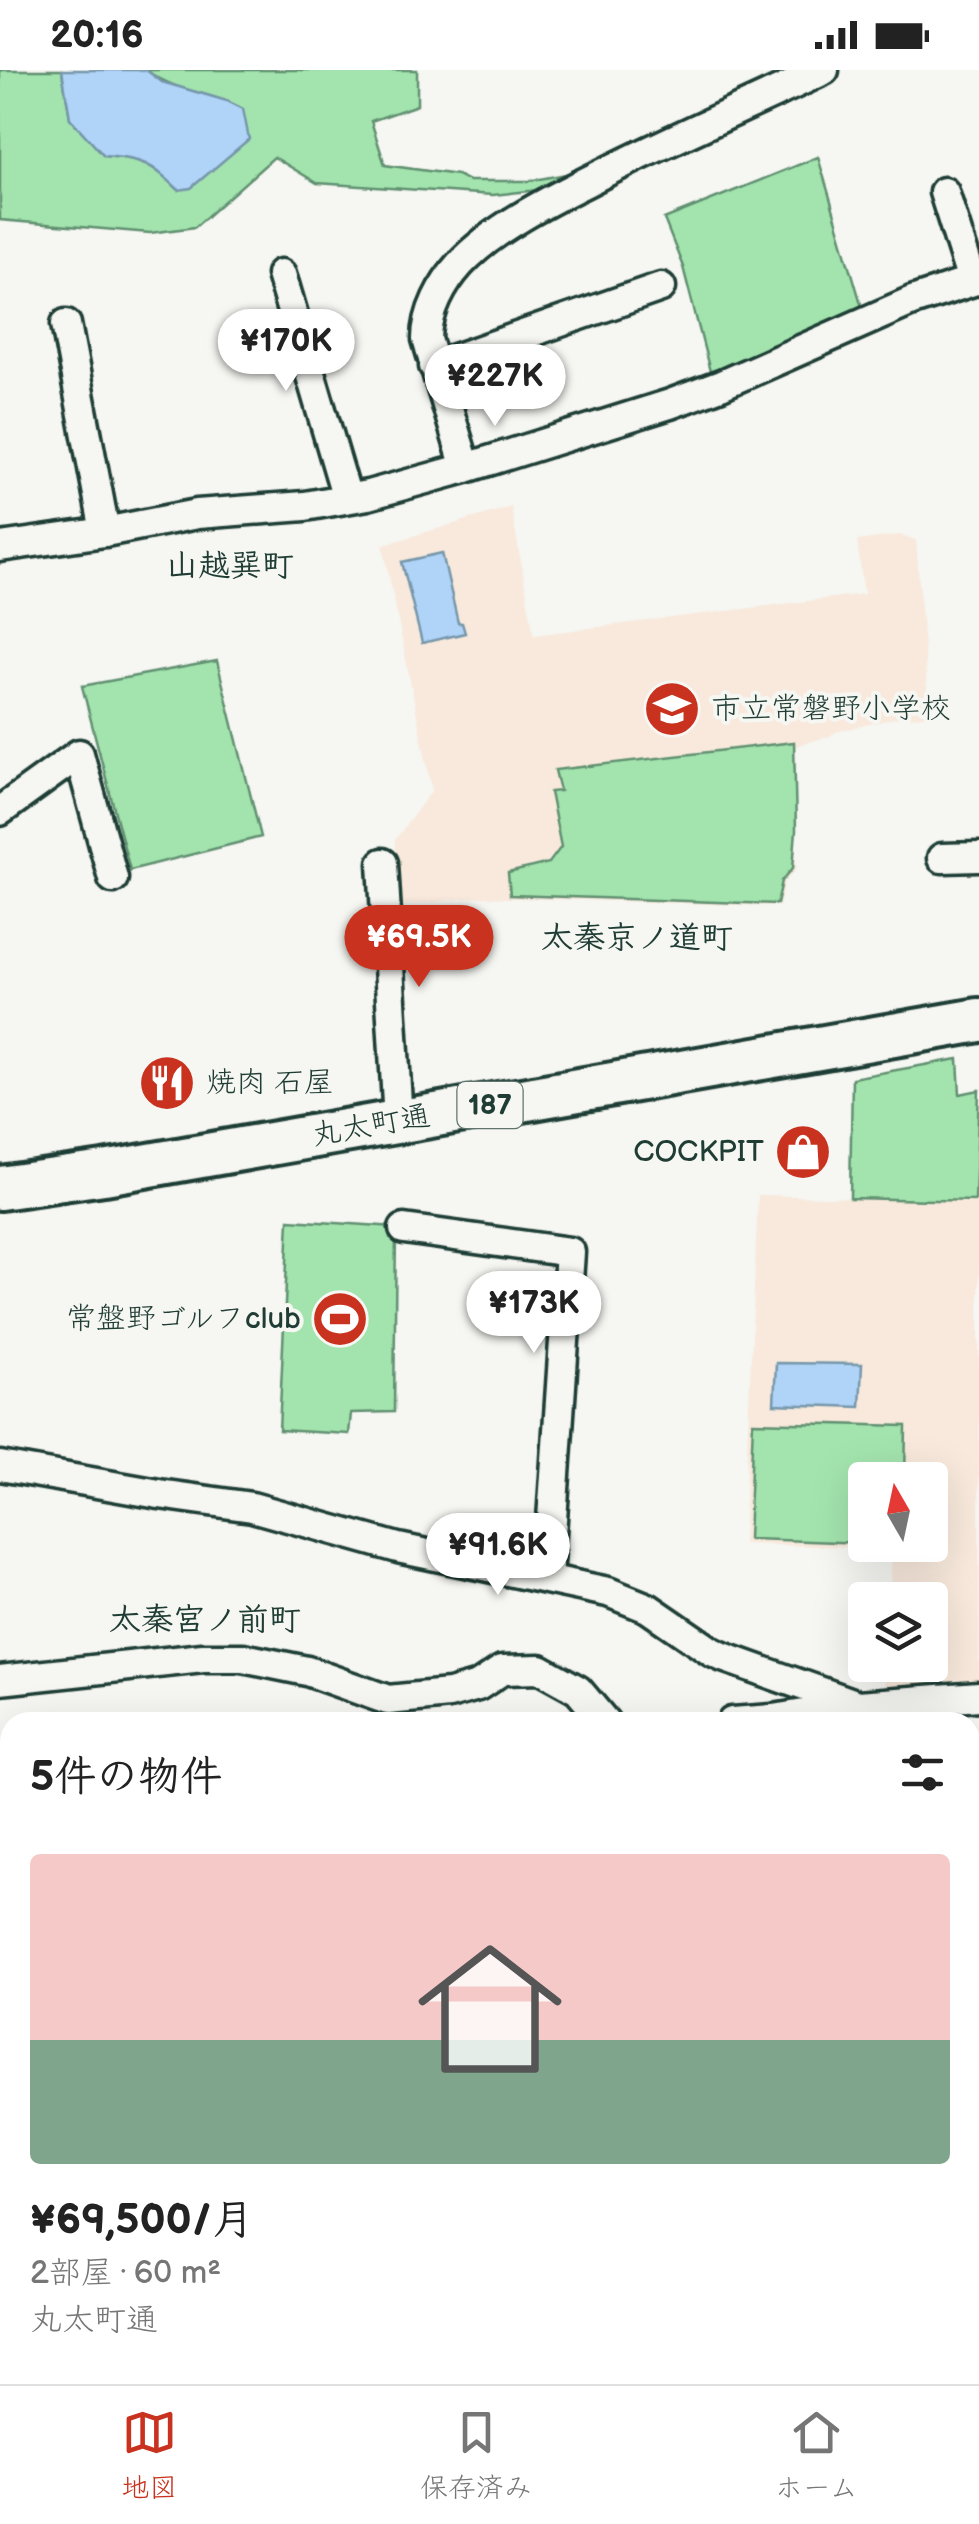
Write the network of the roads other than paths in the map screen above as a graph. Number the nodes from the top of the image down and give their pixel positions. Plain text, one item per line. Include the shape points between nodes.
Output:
1 (824, 70) edge
2 (944, 192) dead end
3 (281, 274) dead end
4 (975, 280) edge
5 (661, 287) dead end
6 (66, 324) dead end
7 (434, 366) junction
8 (466, 468) junction
9 (346, 498) junction
10 (105, 532) junction
11 (0, 547) edge
12 (0, 811) edge
13 (979, 857) edge
14 (942, 858) dead end
15 (382, 863) dead end
16 (113, 878) dead end
17 (979, 1020) edge
18 (398, 1121) junction
19 (0, 1188) edge
20 (404, 1229) dead end
21 (0, 1466) edge
22 (548, 1579) junction
23 (770, 1674) junction
24 (0, 1680) edge
25 (979, 1696) edge
26 (858, 1705) junction
27 (597, 1712) edge
28 (772, 1712) edge
29 (821, 1712) edge

1 - 7 street via 590,180 483,243 461,262 430,313
2 - 4 street
3 - 9 street
4 - 8 street via 670,404
5 - 7 street
6 - 10 street
7 - 8 street
8 - 9 street
9 - 10 street
10 - 11 street
12 - 16 street via 79,754
13 - 14 street
15 - 18 street
17 - 18 main road, 丸太町通 / 187
18 - 19 main road, 丸太町通 / 187
20 - 22 street via 570,1252
21 - 22 street via 252,1507 398,1548
22 - 23 street via 648,1608 712,1652
23 - 26 street
23 - 28 street
24 - 27 street via 243,1658 308,1671 388,1700 448,1694 502,1670 540,1670 578,1690
25 - 26 street
26 - 29 street

